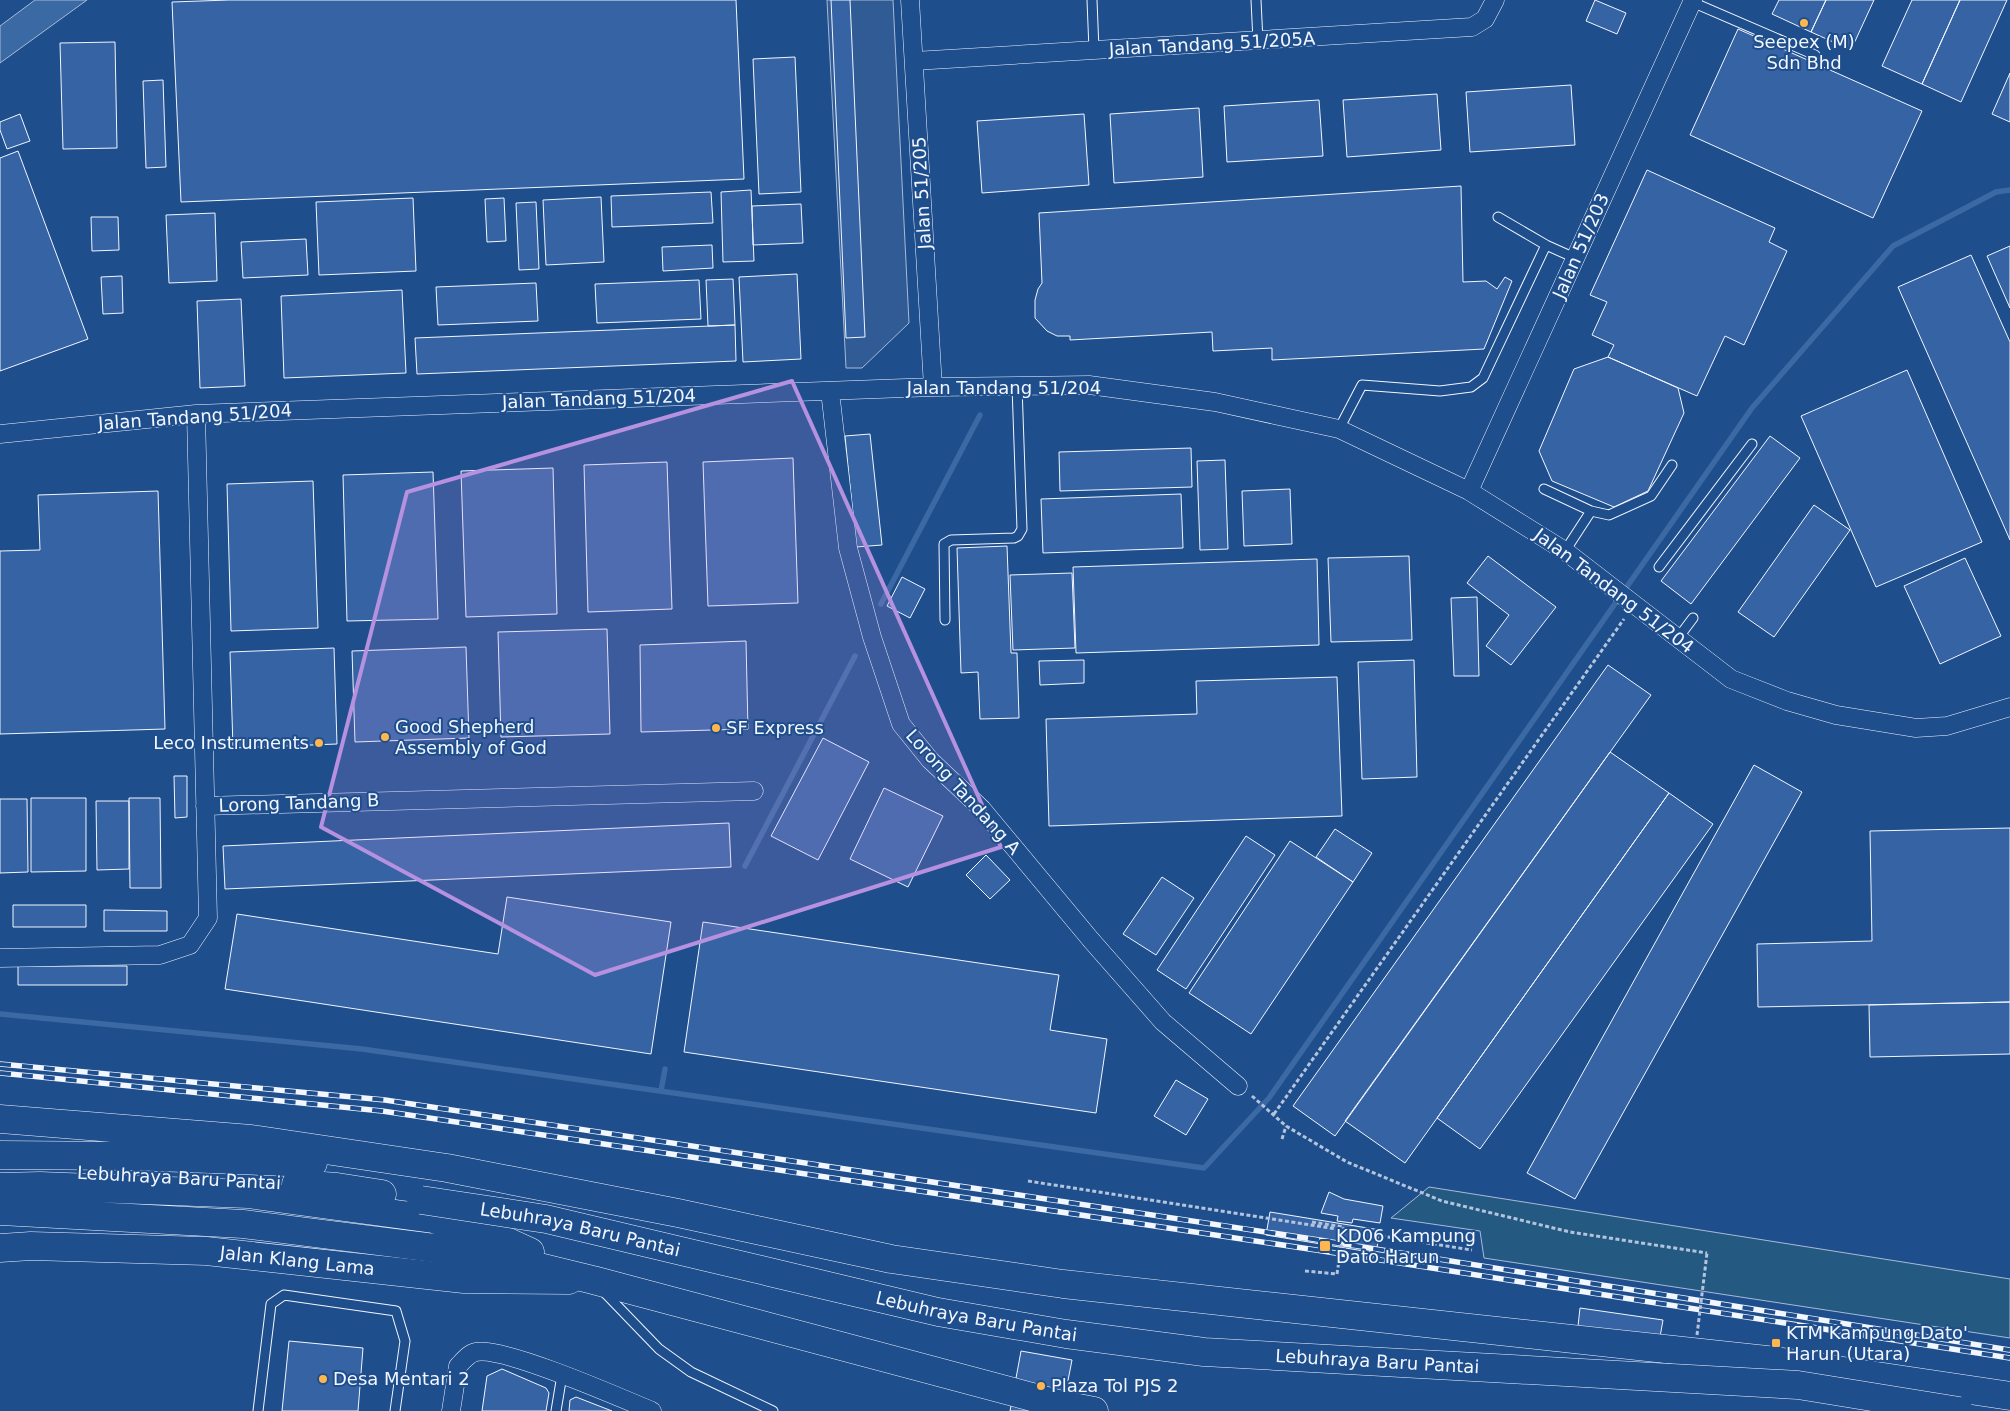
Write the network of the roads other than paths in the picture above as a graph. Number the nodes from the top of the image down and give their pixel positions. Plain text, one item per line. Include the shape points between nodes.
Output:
1 (910, 0) edge
2 (1092, 0) edge
3 (1256, 0) edge
4 (1495, 0) edge
5 (1690, 1) edge
6 (1258, 41) junction
7 (1094, 50) junction
8 (1815, 54) dead end
9 (914, 61) junction
10 (1498, 218) dead end
11 (1546, 244) junction
12 (1575, 258) junction
13 (1017, 386) junction
14 (933, 387) junction
15 (830, 390) junction
16 (196, 414) junction
17 (1339, 429) junction
18 (0, 434) edge
19 (1752, 444) dead end
20 (1672, 465) dead end
21 (1544, 489) dead end
22 (1469, 491) junction
23 (1591, 511) junction
24 (1566, 551) junction
25 (1659, 567) dead end
26 (1693, 618) dead end
27 (945, 620) dead end
28 (1678, 638) junction
29 (2010, 708) edge
30 (754, 791) dead end
31 (205, 806) junction
32 (0, 958) edge
33 (1238, 1086) dead end
34 (0, 1118) edge
35 (0, 1155) edge
36 (447, 1168) junction
37 (0, 1173) edge
38 (0, 1187) edge
39 (0, 1211) edge
40 (0, 1248) edge
41 (593, 1280) junction
42 (562, 1375) junction
43 (2010, 1396) edge
44 (258, 1411) edge
45 (396, 1411) edge
46 (451, 1411) edge
47 (556, 1411) edge
48 (652, 1411) edge
49 (773, 1411) edge
50 (1094, 1411) edge
51 (1959, 1411) edge

1 - 9 street, Jalan 51/205
2 - 7 lane
3 - 6 lane
4 - 6 street, Jalan Tandang 51/205A via 1486,19 1472,28
5 - 8 lane
5 - 12 street, Jalan 51/203
6 - 7 street, Jalan Tandang 51/205A
7 - 9 street, Jalan Tandang 51/205A
9 - 14 street, Jalan 51/205
10 - 11 lane
11 - 12 lane
11 - 17 lane via 1483,378 1471,387 1440,390 1362,384
12 - 22 street, Jalan 51/203
13 - 14 street, Jalan Tandang 51/204
13 - 17 street, Jalan Tandang 51/204 via 1089,385 1215,402
13 - 27 lane via 1022,529 1014,538 951,540 944,544
14 - 15 street, Jalan Tandang 51/204
15 - 16 street, Jalan Tandang 51/204
15 - 33 street, Lorong Tandang A via 848,548 872,638 901,724 930,760 982,809 1163,1022
16 - 18 street, Jalan Tandang 51/204
16 - 31 street, Lorong Tandang B
17 - 22 street, Jalan Tandang 51/204
19 - 25 lane
20 - 23 lane via 1650,496 1609,515
21 - 23 lane
22 - 24 street, Jalan Tandang 51/204
23 - 24 lane
24 - 28 street, Jalan Tandang 51/204
26 - 28 lane
28 - 29 street, Jalan Tandang 51/204 via 1731,679 1787,701 1836,715 1916,728 1946,726
30 - 31 street, Lorong Tandang B
31 - 32 street via 208,918 190,945 160,956
34 - 36 main road via 251,1138
35 - 36 main road via 129,1156
36 - 43 main road via 891,1259 1107,1289 1776,1361
37 - 51 main road, Lebuhraya Baru Pantai, bridge via 157,1174 346,1188 546,1219 938,1312 1066,1334 1204,1352 1798,1386
38 - 41 main road via 248,1194 433,1219 492,1235
39 - 41 main road via 243,1224 490,1255
40 - 41 main road, Jalan Klang Lama via 206,1251 464,1279
41 - 49 lane via 658,1349 691,1372
41 - 50 main road
42 - 46 street via 491,1351 474,1352 458,1366
42 - 47 lane
42 - 48 street
44 - 45 lane via 271,1304 284,1295 396,1311 405,1341

